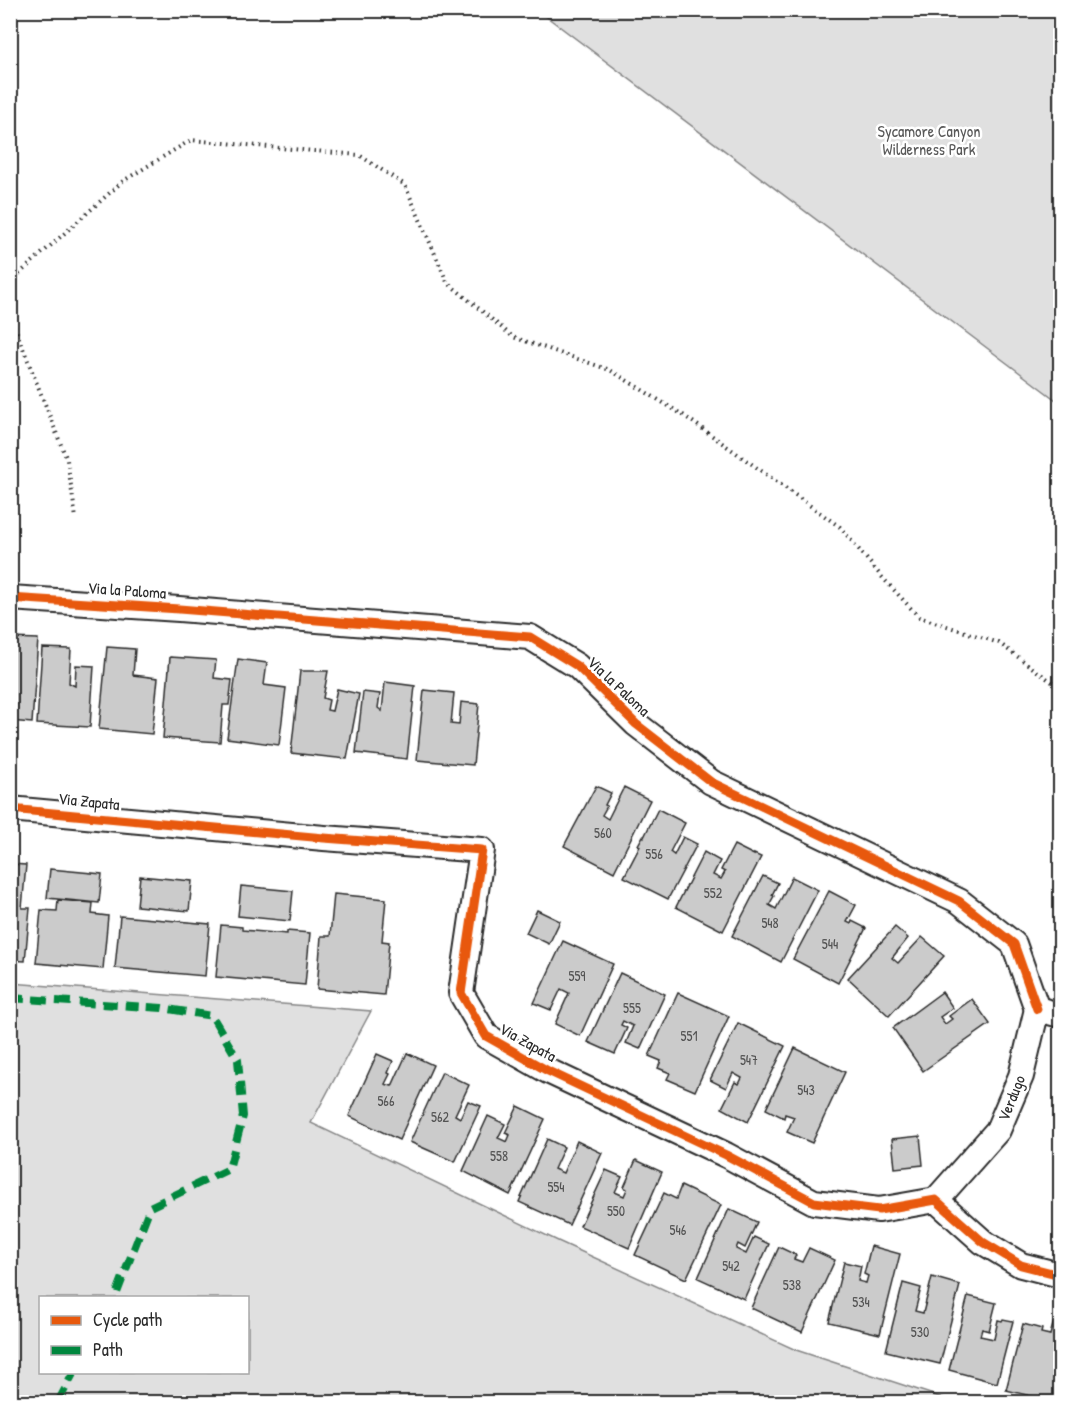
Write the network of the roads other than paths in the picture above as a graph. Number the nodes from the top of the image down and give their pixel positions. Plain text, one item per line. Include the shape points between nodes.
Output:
1 (10, 598) edge
2 (10, 809) edge
3 (1049, 1012) edge
4 (936, 1200) junction
5 (1060, 1275) edge

1 - 3 street, Via la Paloma via 530,638 577,666 636,724 711,782 959,901 1014,944
2 - 4 street, Via Zapata via 482,850 461,993 486,1036 548,1071 726,1155 814,1202 879,1210
3 - 4 street, Verdugo via 998,1130
4 - 5 street via 983,1242 1022,1265

